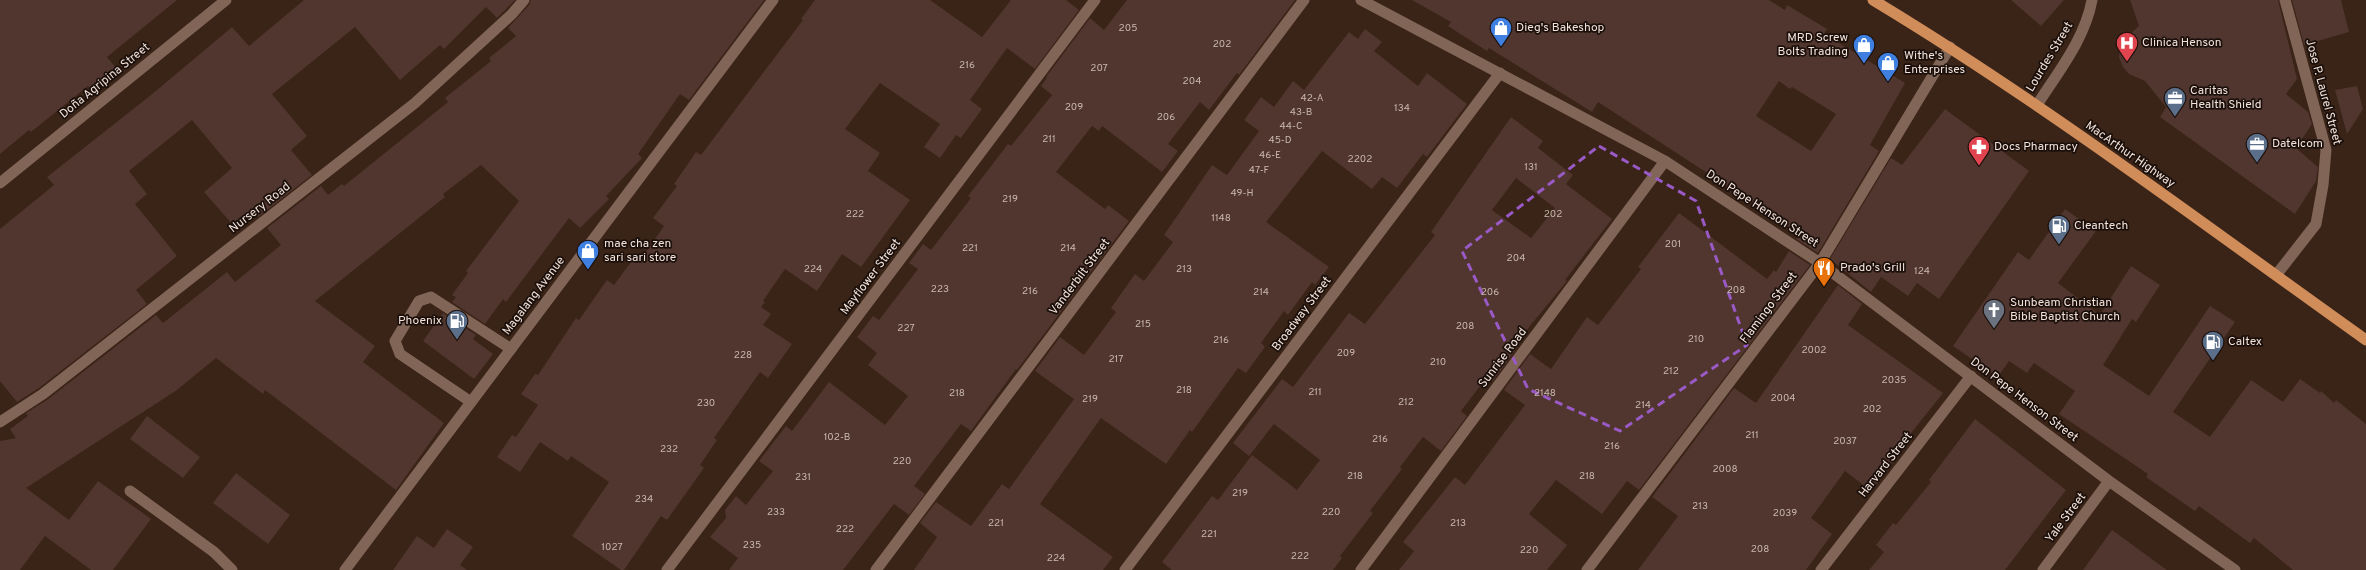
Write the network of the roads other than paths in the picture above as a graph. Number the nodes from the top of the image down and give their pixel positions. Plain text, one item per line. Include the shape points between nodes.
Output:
1 (226, 0) edge
2 (524, 0) edge
3 (773, 0) edge
4 (1095, 0) edge
5 (1304, 0) edge
6 (1361, 0) edge
7 (1872, 0) edge
8 (2092, 0) edge
9 (2285, 0) edge
10 (1950, 47) junction
11 (1500, 73) junction
12 (2037, 105) junction
13 (1665, 161) junction
14 (0, 183) edge
15 (1820, 262) junction
16 (2277, 274) junction
17 (2366, 340) edge
18 (511, 349) junction
19 (1971, 376) junction
20 (471, 402) junction
21 (0, 422) edge
22 (2109, 481) junction
23 (130, 491) dead end
24 (232, 570) edge
25 (345, 570) edge
26 (667, 570) edge
27 (876, 570) edge
28 (1125, 570) edge
29 (1361, 570) edge
30 (1587, 570) edge
31 (1821, 570) edge
32 (2043, 570) edge
33 (2235, 570) edge

1 - 14 street, Doña Agripina Street
2 - 21 street, Nursery Road via 512,14 415,102 43,394
3 - 18 street, Magalang Avenue
4 - 26 street, Mayflower Street
5 - 27 street, Vanderbilt Street
6 - 11 street, Don Pepe Henson Street
7 - 10 highway, MacArthur Highway
8 - 12 street, Lourdes Street via 2089,14 2073,49
9 - 16 street, Jose P. Laurel Street via 2326,150 2316,224
10 - 12 highway, MacArthur Highway
10 - 15 street, Flamingo Street
11 - 13 street, Don Pepe Henson Street
11 - 28 street, Broadway Street
12 - 16 highway, MacArthur Highway
13 - 15 street, Don Pepe Henson Street
13 - 29 street, Sunrise Road
15 - 19 street, Don Pepe Henson Street
15 - 30 street, Flamingo Street
16 - 17 highway, MacArthur Highway
18 - 20 street, Magalang Avenue
18 - 20 street via 432,297 419,301 395,342 400,354
19 - 22 street, Don Pepe Henson Street
19 - 31 street, Harvard Street
20 - 25 street, Magalang Avenue
22 - 32 street, Yale Street
22 - 33 street, Don Pepe Henson Street
23 - 24 street via 214,552

